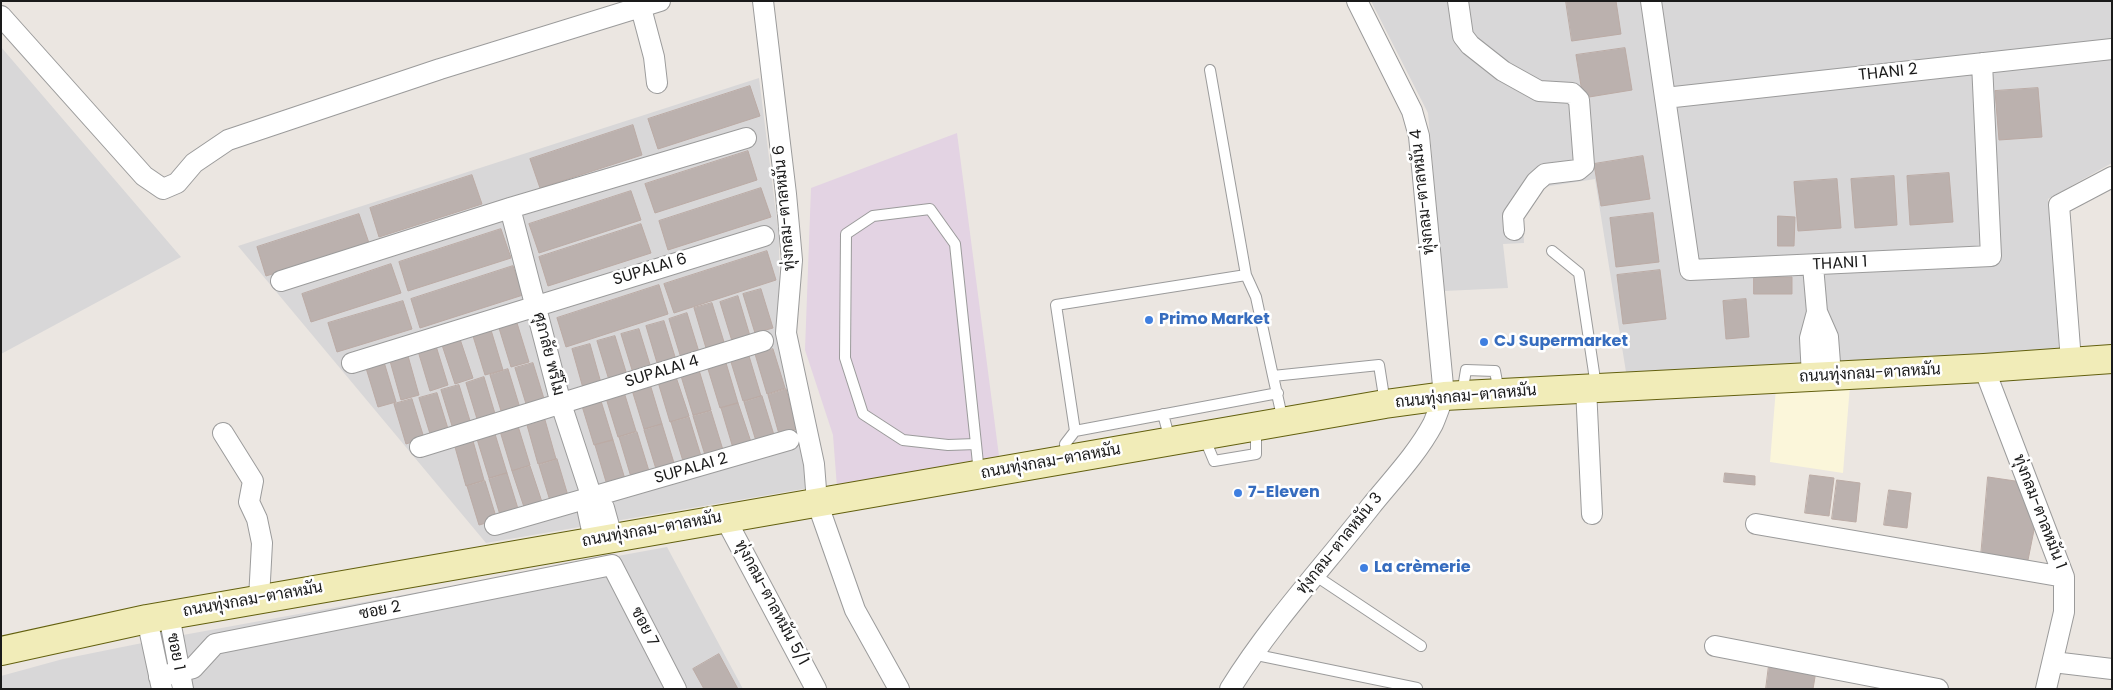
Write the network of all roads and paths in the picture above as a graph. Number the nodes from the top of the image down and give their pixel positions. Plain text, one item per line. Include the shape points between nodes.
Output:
1 (762, 1) edge
2 (1357, 1) edge
3 (1458, 1) edge
4 (1651, 1) edge
5 (651, 4) edge
6 (1, 16) edge
7 (2112, 49) edge
8 (1982, 63) junction
9 (1210, 70) dead end
10 (657, 83) dead end
11 (1665, 98) junction
12 (746, 138) dead end
13 (2112, 177) edge
14 (510, 208) junction
15 (1514, 230) dead end
16 (764, 236) dead end
17 (1552, 251) dead end
18 (1813, 266) junction
19 (1246, 275) junction
20 (281, 281) dead end
21 (536, 305) junction
22 (763, 341) dead end
23 (2112, 359) edge
24 (2071, 361) junction
25 (352, 363) dead end
26 (1984, 368) junction
27 (1273, 376) junction
28 (1822, 376) junction
29 (1591, 387) junction
30 (1278, 393) junction
31 (1453, 395) junction
32 (561, 404) junction
33 (1385, 404) junction
34 (1162, 414) junction
35 (1284, 422) junction
36 (1075, 431) junction
37 (223, 432) dead end
38 (789, 440) dead end
39 (1170, 441) junction
40 (976, 444) junction
41 (420, 446) dead end
42 (1067, 459) junction
43 (979, 474) junction
44 (592, 498) junction
45 (817, 502) junction
46 (1592, 514) dead end
47 (725, 518) junction
48 (495, 524) dead end
49 (1756, 524) dead end
50 (603, 539) junction
51 (612, 565) joint
52 (1316, 576) junction
53 (2064, 578) junction
54 (259, 600) junction
55 (158, 617) junction
56 (1421, 646) dead end
57 (1715, 646) dead end
58 (1, 651) edge
59 (1252, 654) junction
60 (2053, 662) junction
61 (2112, 669) edge
62 (181, 680) edge
63 (160, 683) edge
64 (673, 688) edge
65 (1417, 688) dead end
66 (816, 689) edge
67 (899, 689) edge
68 (1230, 689) edge
69 (1938, 689) edge
70 (2046, 689) edge

1 - 45 street, ทุ่งกลม-ตาลหมัน 6 via 792,260 786,333 814,464
2 - 31 street, ทุ่งกลม-ตาลหมัน 4 via 1412,111 1419,136
3 - 15 street via 1463,36 1470,45 1503,71 1539,91 1572,93 1579,100 1584,165 1578,170 1545,174 1536,182 1513,216
4 - 11 street
5 - 6 street via 440,69 228,140 194,163 177,183 163,189 144,176
5 - 10 street
7 - 8 street, THANI 2
8 - 11 street, THANI 2
8 - 18 street, THANI 1 via 1991,256
9 - 19 lane
11 - 18 street, THANI 1 via 1690,270
12 - 14 street
13 - 24 street via 2059,205
14 - 20 street
14 - 21 street, ศุภาลัย พรีโม
16 - 21 street, SUPALAI 6
17 - 29 lane via 1579,273
18 - 28 street via 1817,312 1810,338
19 - 27 lane via 1256,297
19 - 36 lane via 1056,305
21 - 25 street, SUPALAI 6
21 - 32 street, ศุภาลัย พรีโม
22 - 32 street, SUPALAI 4
23 - 24 street, ถนนทุ่งกลม-ตาลหมัน
24 - 26 street, ถนนทุ่งกลม-ตาลหมัน
26 - 28 street, ถนนทุ่งกลม-ตาลหมัน
26 - 53 street, ทุ่งกลม-ตาลหมัน 1
27 - 30 lane
27 - 33 lane via 1380,365
28 - 29 street, ถนนทุ่งกลม-ตาลหมัน
29 - 31 street, ถนนทุ่งกลม-ตาลหมัน
29 - 46 street
30 - 34 lane
30 - 35 lane
31 - 33 street, ถนนทุ่งกลม-ตาลหมัน
31 - 52 street, ทุ่งกลม-ตาลหมัน 3 via 1416,449
32 - 41 street, SUPALAI 4
32 - 44 street, ศุภาลัย พรีโม
33 - 35 street, ถนนทุ่งกลม-ตาลหมัน
34 - 36 lane
34 - 39 lane
35 - 39 street, ถนนทุ่งกลม-ตาลหมัน
36 - 42 lane via 1064,444
37 - 54 street via 253,481 249,502 262,543
38 - 44 street, SUPALAI 2
39 - 42 street, ถนนทุ่งกลม-ตาลหมัน
40 - 40 lane via 955,244 930,209 873,216 846,234 845,358 863,414 902,440 948,445
40 - 43 lane
42 - 43 street, ถนนทุ่งกลม-ตาลหมัน
43 - 45 street, ถนนทุ่งกลม-ตาลหมัน
44 - 48 street, SUPALAI 2
44 - 50 street, ศุภาลัย พรีโม via 588,512
45 - 47 street, ถนนทุ่งกลม-ตาลหมัน
45 - 67 street, ทุ่งกลม-ตาลหมัน 6 via 856,610
47 - 50 street, ถนนทุ่งกลม-ตาลหมัน
47 - 66 street, ทุ่งกลม-ตาลหมัน 5/1
49 - 53 street
50 - 54 street, ถนนทุ่งกลม-ตาลหมัน
51 - 62 street, ซอย 2 via 215,644
51 - 64 street, ซอย 7
52 - 56 lane
52 - 59 street, ทุ่งกลม-ตาลหมัน 3
53 - 60 street, ทุ่งกลม-ตาลหมัน 1 via 2064,612
54 - 55 street, ถนนทุ่งกลม-ตาลหมัน
55 - 58 street, ถนนทุ่งกลม-ตาลหมัน
55 - 62 street, ซอย 1
55 - 63 street, ซอย 1
57 - 69 street
59 - 65 lane
59 - 68 street, ทุ่งกลม-ตาลหมัน 3
60 - 61 street
60 - 70 street, ทุ่งกลม-ตาลหมัน 1
62 - 63 street, ซอย 2

